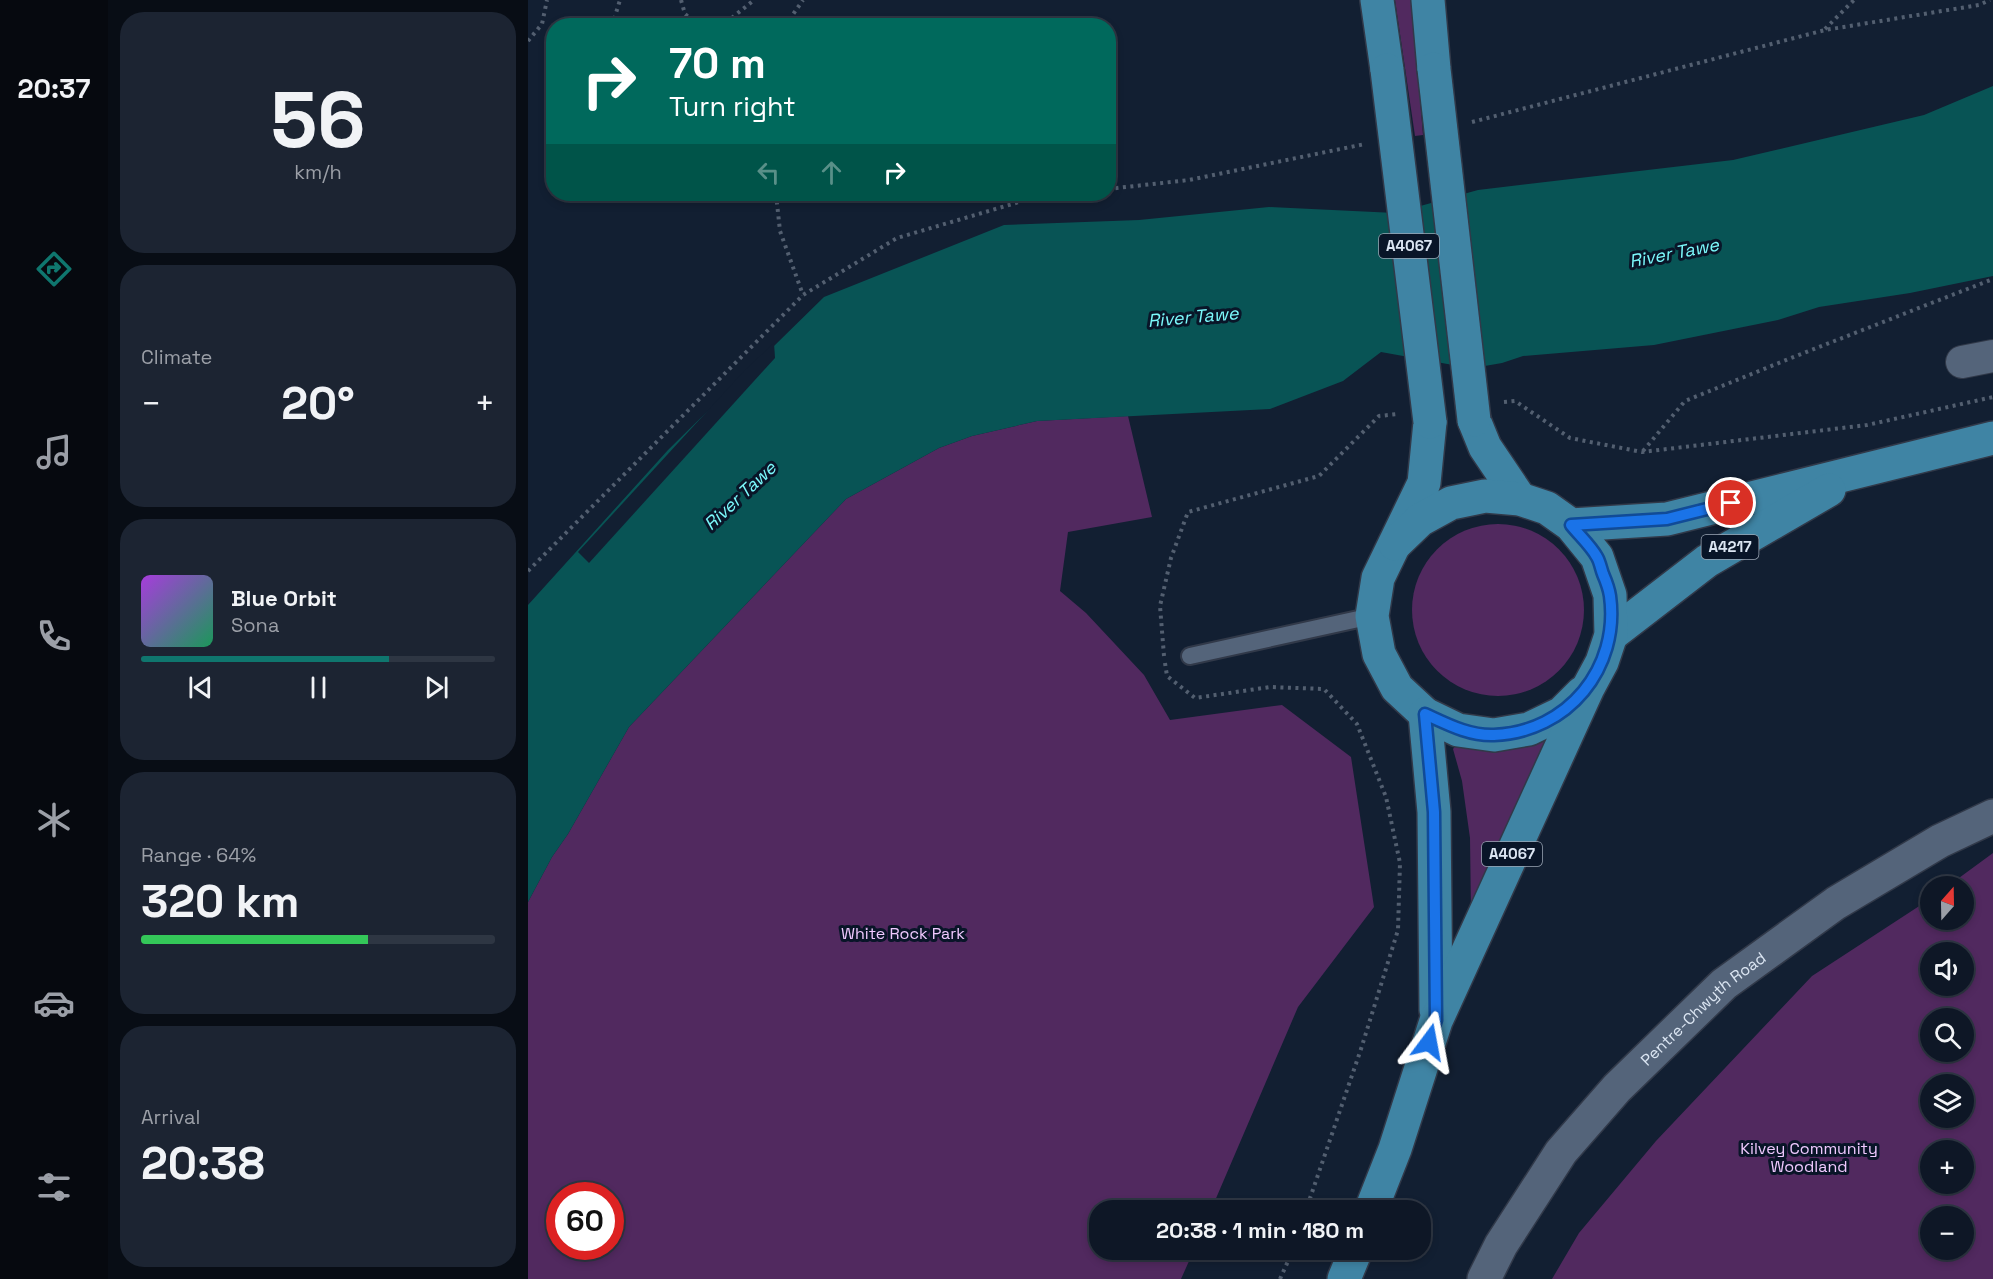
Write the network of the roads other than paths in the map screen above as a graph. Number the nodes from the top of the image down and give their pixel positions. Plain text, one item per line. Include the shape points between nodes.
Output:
1 (1377, 0) edge
2 (1428, 0) edge
3 (1993, 356) edge
4 (1962, 362) dead end
5 (1993, 438) edge
6 (1859, 473) junction
7 (1520, 498) junction
8 (1571, 525) junction
9 (1395, 544) junction
10 (1372, 616) junction
11 (1611, 635) junction
12 (1190, 656) dead end
13 (1588, 688) junction
14 (1425, 714) junction
15 (1993, 816) edge
16 (1436, 1020) junction
17 (1375, 1200) edge
18 (1352, 1260) edge
19 (1344, 1279) edge
20 (1484, 1279) edge

1 - 9 main road, A4067, bridge via 1430,422 1424,483
2 - 7 main road, A4067, bridge via 1474,420 1485,447
3 - 4 street
5 - 6 main road, A4217
6 - 8 main road, A4217 via 1667,519
6 - 11 main road, A4217 via 1707,561
7 - 8 main road, A4067 via 1547,508
7 - 9 main road, A4067 via 1485,496 1450,503 1420,520
8 - 11 main road, A4067 via 1597,557 1610,595
9 - 10 main road, A4067 via 1378,578
10 - 12 lane
10 - 14 main road, A4067 via 1379,654 1397,688
11 - 13 main road, A4067
13 - 14 main road, A4067 via 1562,713 1530,729 1494,735 1458,730
13 - 16 main road, A4067
14 - 16 main road, A4067 via 1434,812
15 - 20 main road, Pentre-Chwyth Road via 1940,841 1836,903 1724,984 1617,1088 1561,1152
16 - 17 main road, A4067
18 - 19 main road

